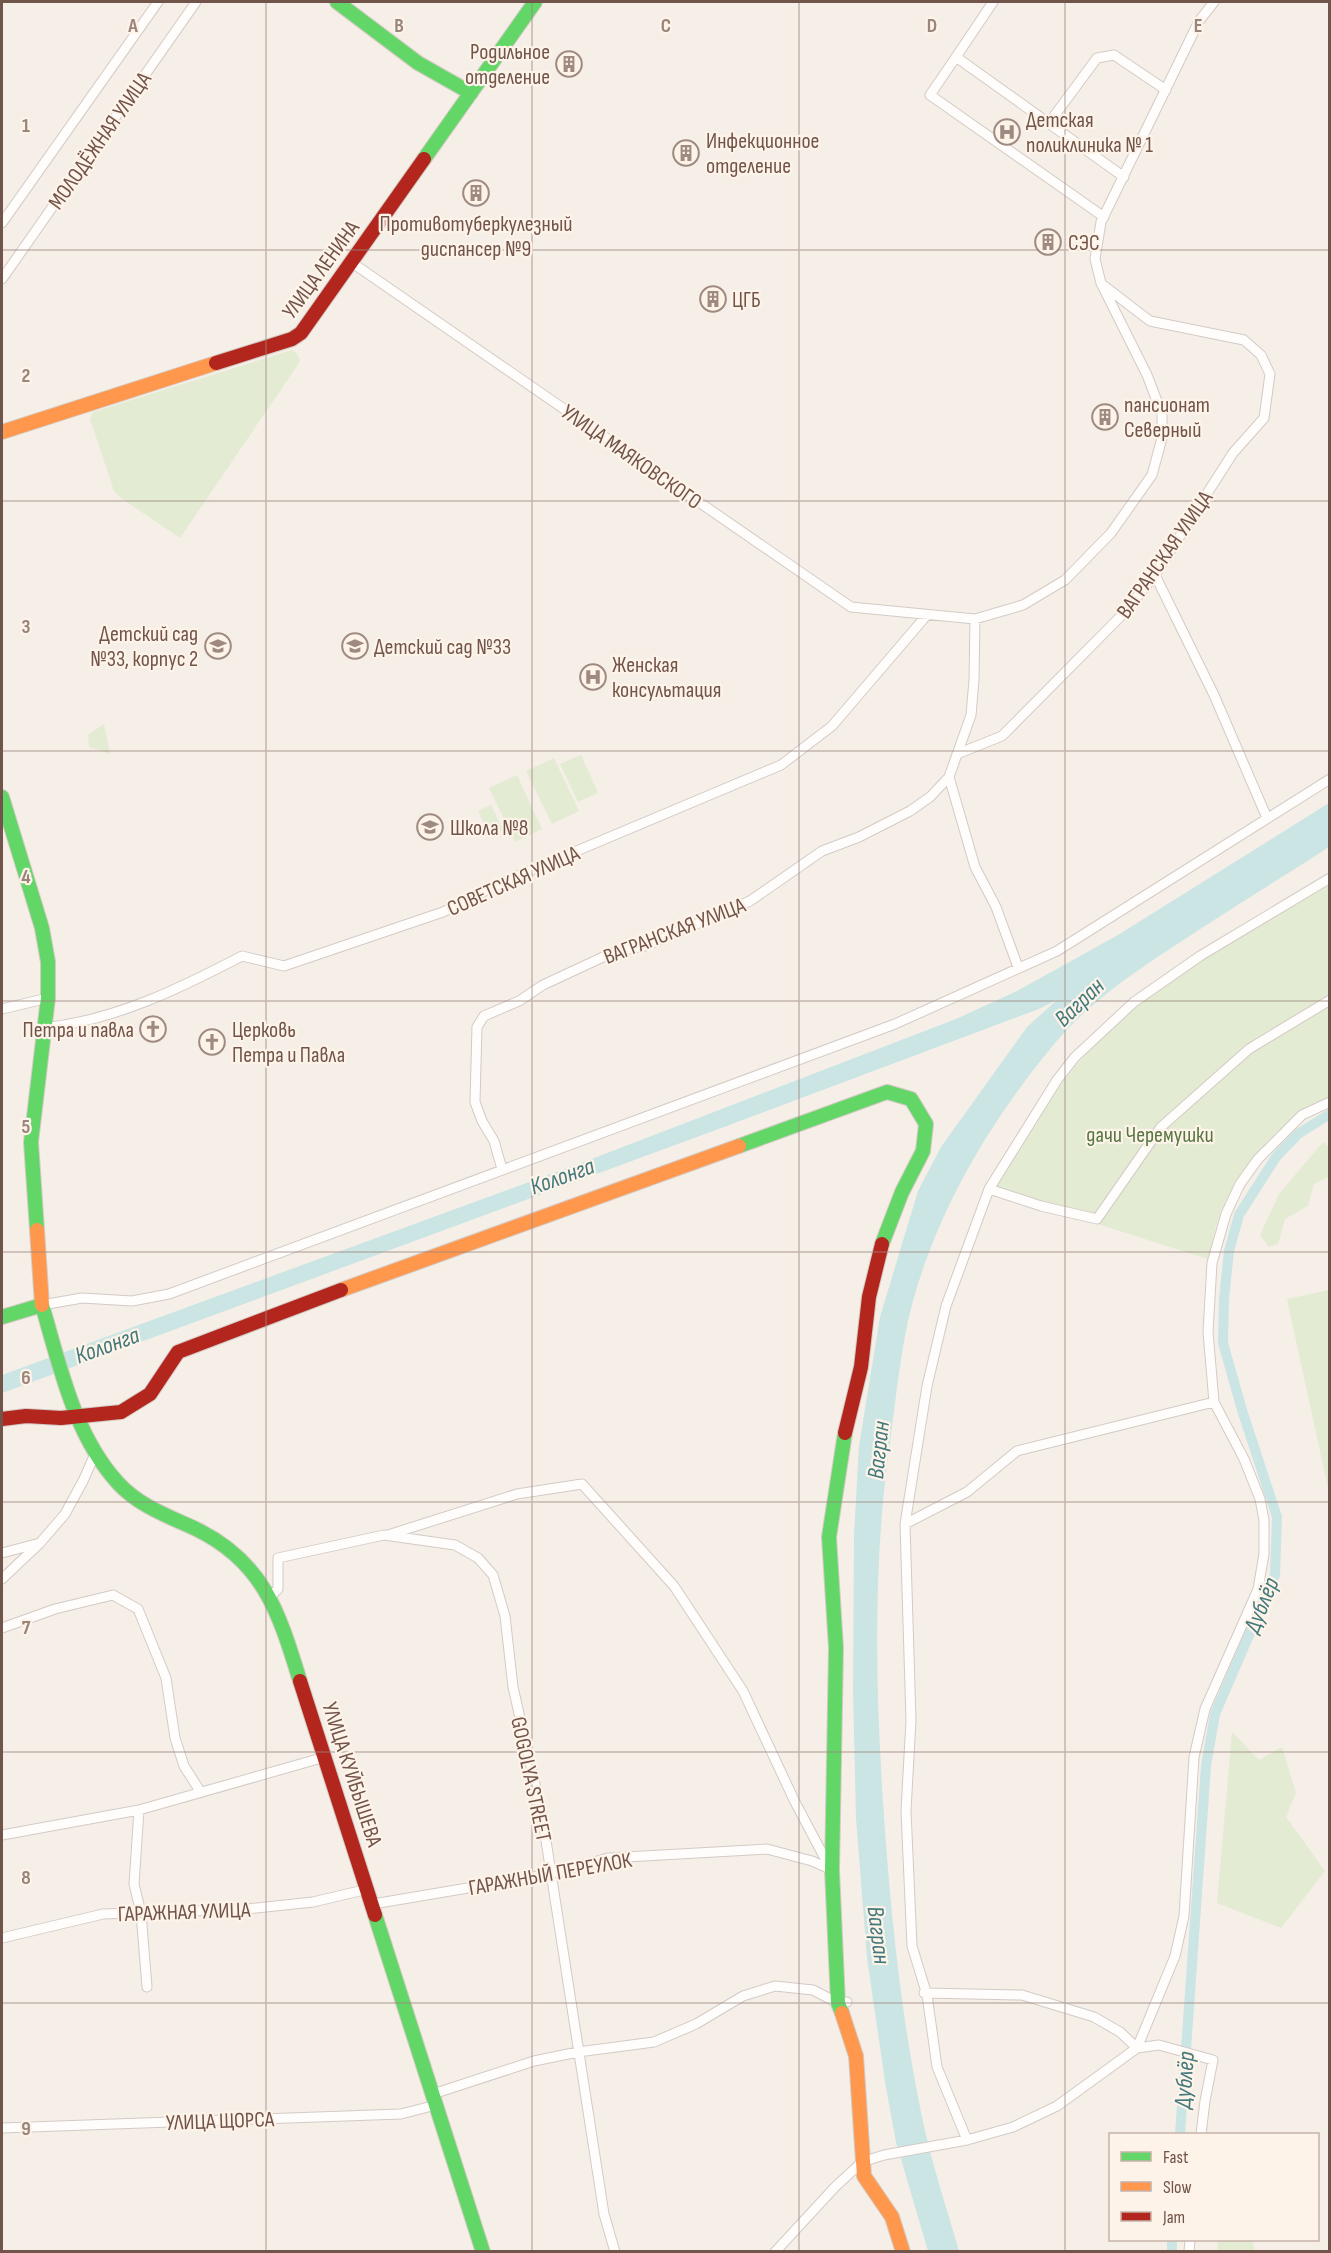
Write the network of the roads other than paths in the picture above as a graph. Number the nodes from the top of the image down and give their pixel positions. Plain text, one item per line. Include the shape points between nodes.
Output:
1 (158, 2) edge
2 (196, 2) edge
3 (337, 2) edge
4 (536, 2) edge
5 (993, 2) edge
6 (1214, 2) edge
7 (956, 57) junction
8 (1166, 90) junction
9 (471, 93) junction
10 (1049, 123) junction
11 (1124, 177) junction
12 (1104, 217) junction
13 (2, 223) edge
14 (351, 262) junction
15 (2, 279) edge
16 (1101, 283) junction
17 (2, 432) edge
18 (1155, 575) junction
19 (926, 616) junction
20 (975, 619) junction
21 (957, 754) junction
22 (948, 777) junction
23 (1329, 779) edge
24 (2, 796) edge
25 (1267, 818) junction
26 (1329, 878) edge
27 (1018, 967) junction
28 (48, 998) junction
29 (1329, 1000) edge
30 (2, 1010) edge
31 (44, 1028) junction
32 (1329, 1102) edge
33 (502, 1169) junction
34 (989, 1189) junction
35 (42, 1305) junction
36 (2, 1317) edge
37 (1214, 1402) junction
38 (77, 1416) junction
39 (2, 1419) edge
40 (95, 1454) junction
41 (904, 1524) junction
42 (384, 1535) junction
43 (40, 1542) junction
44 (2, 1553) edge
45 (2, 1579) edge
46 (270, 1597) junction
47 (2, 1628) edge
48 (325, 1757) junction
49 (200, 1791) junction
50 (139, 1810) junction
51 (2, 1835) edge
52 (832, 1870) junction
53 (551, 1874) junction
54 (368, 1889) junction
55 (373, 1904) junction
56 (141, 1913) junction
57 (2, 1938) edge
58 (147, 1987) dead end
59 (925, 1994) junction
60 (842, 2002) junction
61 (1137, 2048) junction
62 (578, 2052) junction
63 (435, 2099) junction
64 (2, 2128) edge
65 (1201, 2133) edge
66 (967, 2140) junction
67 (862, 2162) junction
68 (483, 2252) edge
69 (615, 2252) edge
70 (775, 2252) edge
71 (903, 2252) edge

1 - 13 street, МОЛОДЁЖНАЯ УЛИЦА
2 - 15 street, МОЛОДЁЖНАЯ УЛИЦА
3 - 9 main road via 418,62
4 - 9 main road, УЛИЦА ЛЕНИНА
5 - 7 street
6 - 8 street, УЛИЦА МАЯКОВСКОГО via 1199,21
7 - 10 street
7 - 12 street via 930,95
8 - 10 street via 1114,55 1097,58
8 - 11 street, УЛИЦА МАЯКОВСКОГО
9 - 14 main road, УЛИЦА ЛЕНИНА
10 - 11 street
11 - 12 street, УЛИЦА МАЯКОВСКОГО
12 - 16 street, УЛИЦА МАЯКОВСКОГО via 1095,259
14 - 17 main road, УЛИЦА ЛЕНИНА via 301,333 292,339
14 - 19 street, УЛИЦА МАЯКОВСКОГО via 851,607
16 - 18 street, ВАГРАНСКАЯ УЛИЦА via 1150,321 1245,340 1261,355 1269,374 1264,418 1233,453
16 - 20 street, УЛИЦА МАЯКОВСКОГО via 1162,414 1162,438 1152,475 1111,533 1065,580 1023,605
18 - 21 street, ВАГРАНСКАЯ УЛИЦА via 1123,615 1002,736
18 - 25 street via 1214,695
19 - 20 street, УЛИЦА МАЯКОВСКОГО
19 - 31 street, СОВЕТСКАЯ УЛИЦА via 832,726 781,765 503,882 443,912 284,966 242,956 168,994 88,1021
20 - 21 street via 971,715
21 - 22 street
22 - 27 street via 975,867 996,907
22 - 33 street, ВАГРАНСКАЯ УЛИЦА via 910,811 822,851 750,901 645,946 616,951 484,1016 477,1027 475,1102 494,1141
23 - 25 street
24 - 28 main road, УЛИЦА КУЙБЫШЕВА via 42,928 48,962
25 - 27 street via 1057,951
26 - 34 street via 1200,956 1104,1028 1057,1080
27 - 33 street via 895,1024
28 - 30 street
28 - 31 main road, УЛИЦА КУЙБЫШЕВА
29 - 34 street via 1249,1049 1161,1126 1097,1219
31 - 35 main road, УЛИЦА КУЙБЫШЕВА via 31,1142
32 - 37 street via 1302,1115 1278,1137 1240,1184 1226,1214 1212,1263 1208,1332
33 - 35 street via 169,1294 132,1301 82,1298
34 - 41 street via 946,1306 927,1386
35 - 36 main road
35 - 38 main road, УЛИЦА КУЙБЫШЕВА
37 - 41 street via 1017,1451 967,1492
37 - 61 street via 1260,1499 1264,1554 1258,1589 1205,1709 1194,1756 1184,1916 1175,1956
38 - 39 main road
38 - 40 main road, УЛИЦА КУЙБЫШЕВА
38 - 52 main road via 121,1412 150,1394 178,1352 253,1322 886,1092 911,1099 926,1124 923,1151 882,1240 869,1297 861,1367 841,1450 829,1537 836,1648
40 - 43 street via 65,1514
40 - 46 main road, УЛИЦА КУЙБЫШЕВА via 118,1484 141,1503 218,1540 243,1558
41 - 59 street via 911,1720 906,1811 908,1884 912,1946
42 - 46 street, GOGOLYA STREET via 278,1558 278,1589
42 - 52 street via 517,1494 582,1484 674,1586 743,1692
42 - 53 street, GOGOLYA STREET via 455,1545 478,1558 493,1575 505,1616 513,1687
43 - 44 street
43 - 45 street
46 - 48 main road, УЛИЦА КУЙБЫШЕВА
47 - 49 street via 55,1609 113,1595 138,1609 166,1678 183,1766
48 - 49 street
48 - 54 main road, УЛИЦА КУЙБЫШЕВА
49 - 50 street
50 - 51 street
50 - 56 street via 134,1884
52 - 53 street, ГАРАЖНЫЙ ПЕРЕУЛОК via 767,1849 608,1858
52 - 60 main road
53 - 55 street, ГАРАЖНЫЙ ПЕРЕУЛОК
53 - 62 street, GOGOLYA STREET
54 - 55 main road, УЛИЦА КУЙБЫШЕВА
54 - 56 street, ГАРАЖНАЯ УЛИЦА via 314,1902 246,1910
55 - 63 main road, УЛИЦА КУЙБЫШЕВА
56 - 57 street, ГАРАЖНАЯ УЛИЦА via 104,1914
56 - 58 street
59 - 61 street via 1022,1995 1094,2017 1120,2032
59 - 66 street via 938,2067
60 - 62 street, УЛИЦА ЩОРСА via 813,1990 775,1986 743,1996 696,2024 654,2042
60 - 67 main road via 856,2056
61 - 65 street via 1159,2045 1214,2060
61 - 66 street via 1057,2106 1013,2127
62 - 63 street, УЛИЦА ЩОРСА via 534,2061
62 - 69 street, GOGOLYA STREET via 604,2214
63 - 64 street, УЛИЦА ЩОРСА via 401,2114
63 - 68 main road, УЛИЦА КУЙБЫШЕВА
66 - 67 street
67 - 70 street
67 - 71 main road via 864,2176 892,2217

